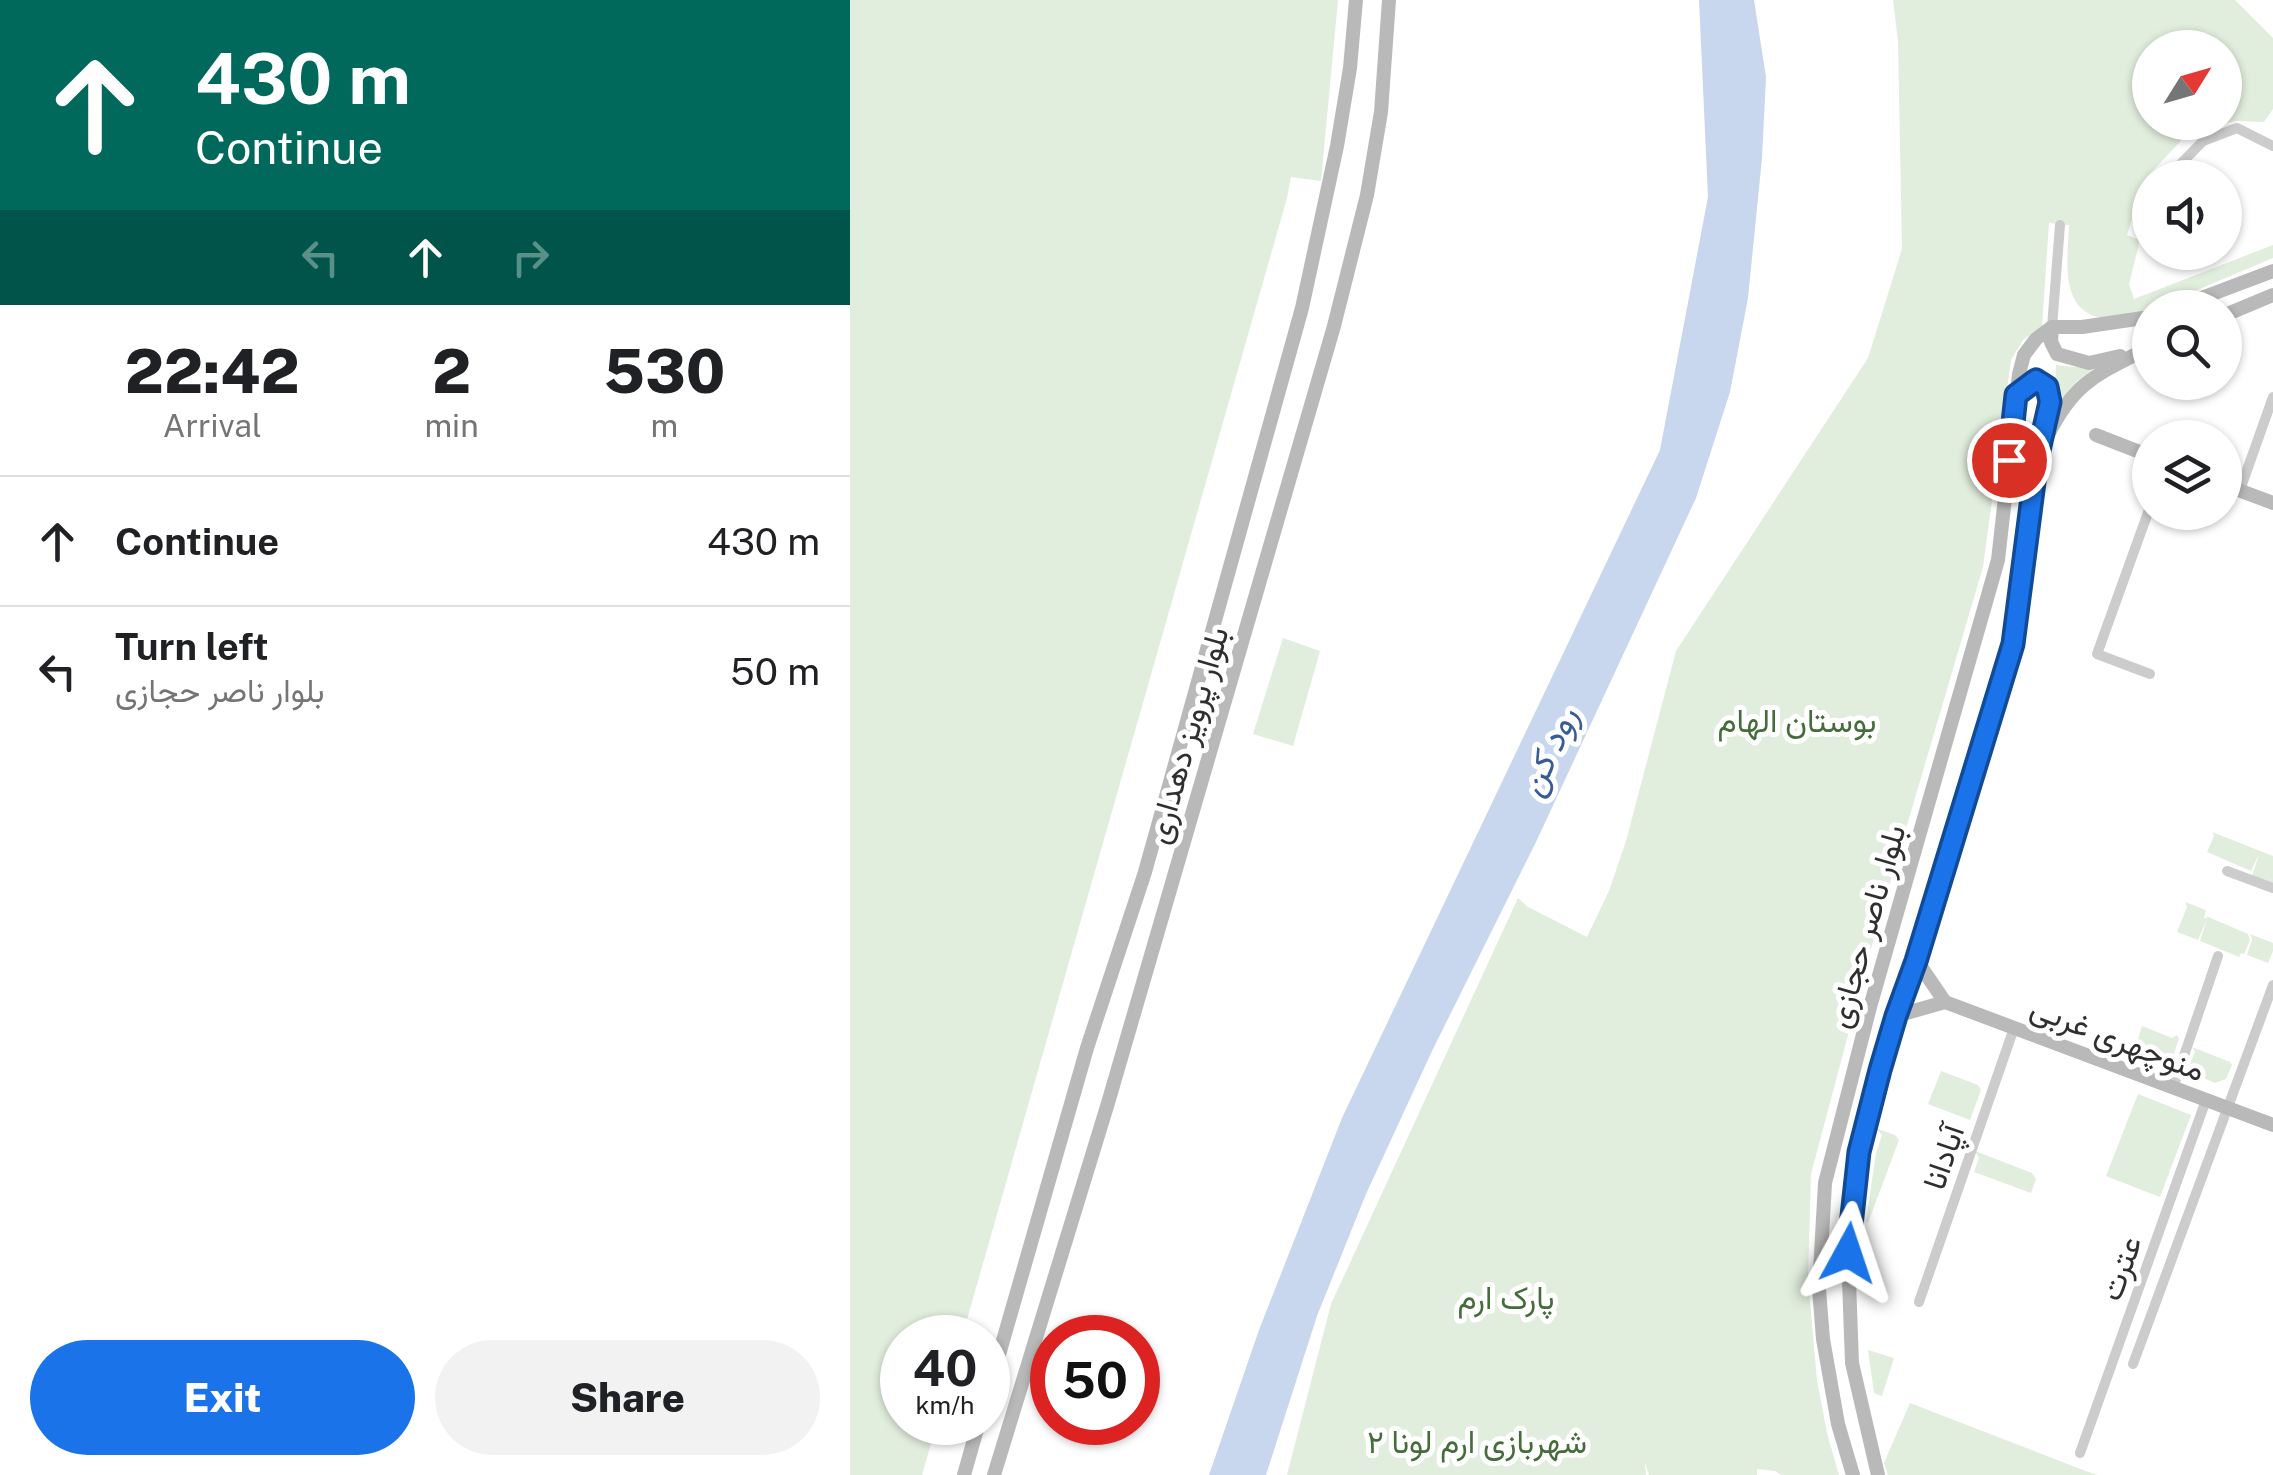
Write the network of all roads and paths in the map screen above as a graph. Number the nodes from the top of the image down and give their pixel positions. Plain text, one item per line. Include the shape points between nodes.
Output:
1 (1356, 0) edge
2 (1389, 0) edge
3 (2273, 146) edge
4 (2184, 160) edge
5 (2060, 224) dead end
6 (2273, 271) edge
7 (2223, 290) edge
8 (2273, 295) edge
9 (2242, 308) edge
10 (2132, 320) edge
11 (2052, 327) junction
12 (2132, 352) edge
13 (2132, 356) edge
14 (2016, 395) junction
15 (2273, 397) edge
16 (2096, 436) dead end
17 (2132, 449) edge
18 (2037, 459) junction
19 (2242, 484) edge
20 (2242, 491) edge
21 (2273, 503) edge
22 (2141, 530) edge
23 (2150, 674) dead end
24 (2227, 870) dead end
25 (2273, 888) edge
26 (2218, 956) dead end
27 (1916, 961) junction
28 (2273, 985) edge
29 (1944, 1002) junction
30 (1896, 1016) junction
31 (2014, 1028) junction
32 (2174, 1088) junction
33 (2206, 1100) junction
34 (2229, 1108) junction
35 (2273, 1125) edge
36 (1919, 1302) dead end
37 (1010, 1317) edge
38 (2133, 1364) dead end
39 (972, 1445) edge
40 (2080, 1453) dead end
41 (964, 1475) edge
42 (994, 1475) edge
43 (1853, 1475) edge
44 (1878, 1475) edge

1 - 37 main road, بلوار پرویز دهداری via 1338,146 1302,308 1145,872
2 - 42 main road, بلوار پرویز دهداری via 1367,196 1329,344
3 - 4 street via 2237,128 2202,141
5 - 11 street
6 - 7 main road
8 - 9 main road
10 - 11 main road
11 - 12 main road via 2057,354 2069,359 2102,361
11 - 14 main road, بلوار ناصر حجازی via 2024,355
13 - 18 main road via 2088,380 2066,402
14 - 18 main road via 2036,380 2047,387 2050,402
14 - 43 main road, بلوار ناصر حجازی via 1998,560 1825,1183 1823,1340
15 - 19 street
16 - 17 main road
18 - 27 main road, بلوار ناصر حجازی via 2013,644
20 - 21 main road
22 - 23 street via 2097,654
24 - 25 street
26 - 32 street
27 - 29 main road
27 - 30 main road, بلوار ناصر حجازی
28 - 34 street
29 - 30 main road
29 - 31 main road, منوچهری غربی
30 - 44 main road, بلوار ناصر حجازی via 1859,1152 1848,1253 1852,1363
31 - 32 main road, منوچهری غربی
31 - 36 street, آپادانا
32 - 33 main road, منوچهری غربی
33 - 34 main road, منوچهری غربی
33 - 40 street, عترت
34 - 35 main road, منوچهری غربی
34 - 38 street
39 - 41 main road

